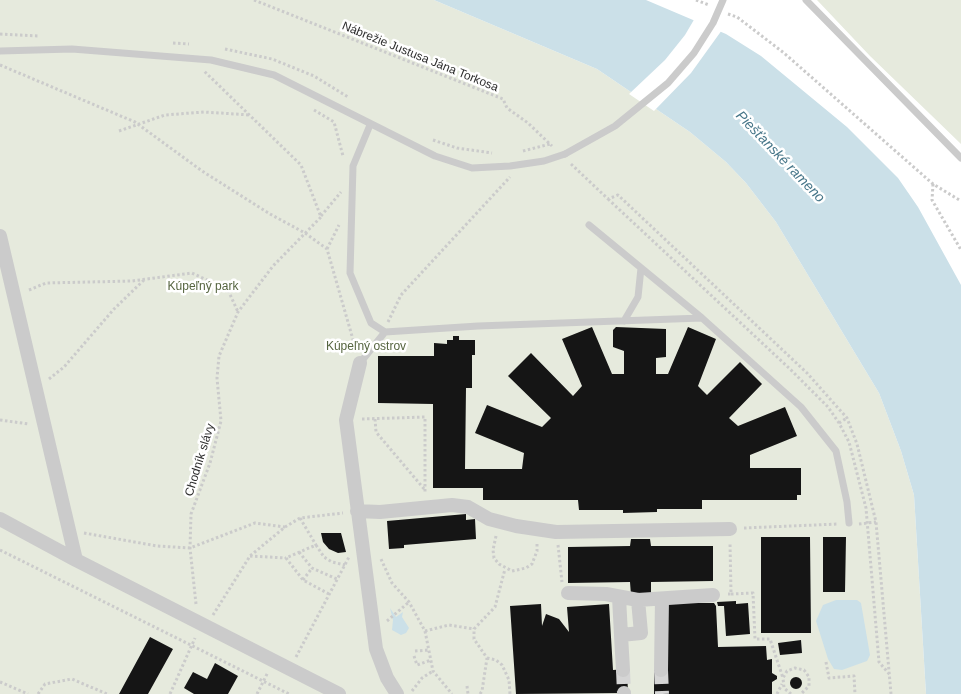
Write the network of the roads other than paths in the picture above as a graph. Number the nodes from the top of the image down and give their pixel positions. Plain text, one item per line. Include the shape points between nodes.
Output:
1 (724, 0) edge
2 (806, 0) edge
3 (0, 51) edge
4 (370, 125) junction
5 (961, 158) edge
6 (589, 225) dead end
7 (0, 236) edge
8 (641, 268) junction
9 (702, 318) junction
10 (624, 321) junction
11 (385, 332) junction
12 (360, 363) joint
13 (357, 511) junction
14 (0, 518) edge
15 (849, 523) road end
16 (730, 529) road end
17 (76, 560) junction
18 (568, 593) road end
19 (713, 595) road end
20 (619, 597) junction
21 (662, 599) junction
22 (638, 600) junction
23 (662, 631) junction
24 (641, 633) junction
25 (620, 635) junction
26 (623, 670) tunnel mouth
27 (661, 670) tunnel mouth
28 (339, 694) edge
29 (397, 694) edge

1 - 4 lane, bridge via 694,53 668,83 615,126 544,161 472,168 435,156
2 - 5 lane
3 - 4 lane via 72,49 211,60 274,75
4 - 11 lane via 353,166 350,273 371,323
6 - 8 lane
7 - 17 street
8 - 9 lane
8 - 10 lane via 638,297
9 - 10 lane
9 - 15 lane via 801,407 836,451 848,502
10 - 11 lane
11 - 12 lane
12 - 13 street via 346,420
13 - 16 street via 452,506 468,508 489,519 520,527 556,532
13 - 29 street via 376,649
14 - 17 street
17 - 28 street
18 - 20 street
19 - 21 street
20 - 22 street
20 - 25 street
21 - 22 street
21 - 23 street
22 - 24 street
23 - 24 street
23 - 27 street
24 - 25 street
25 - 26 street

